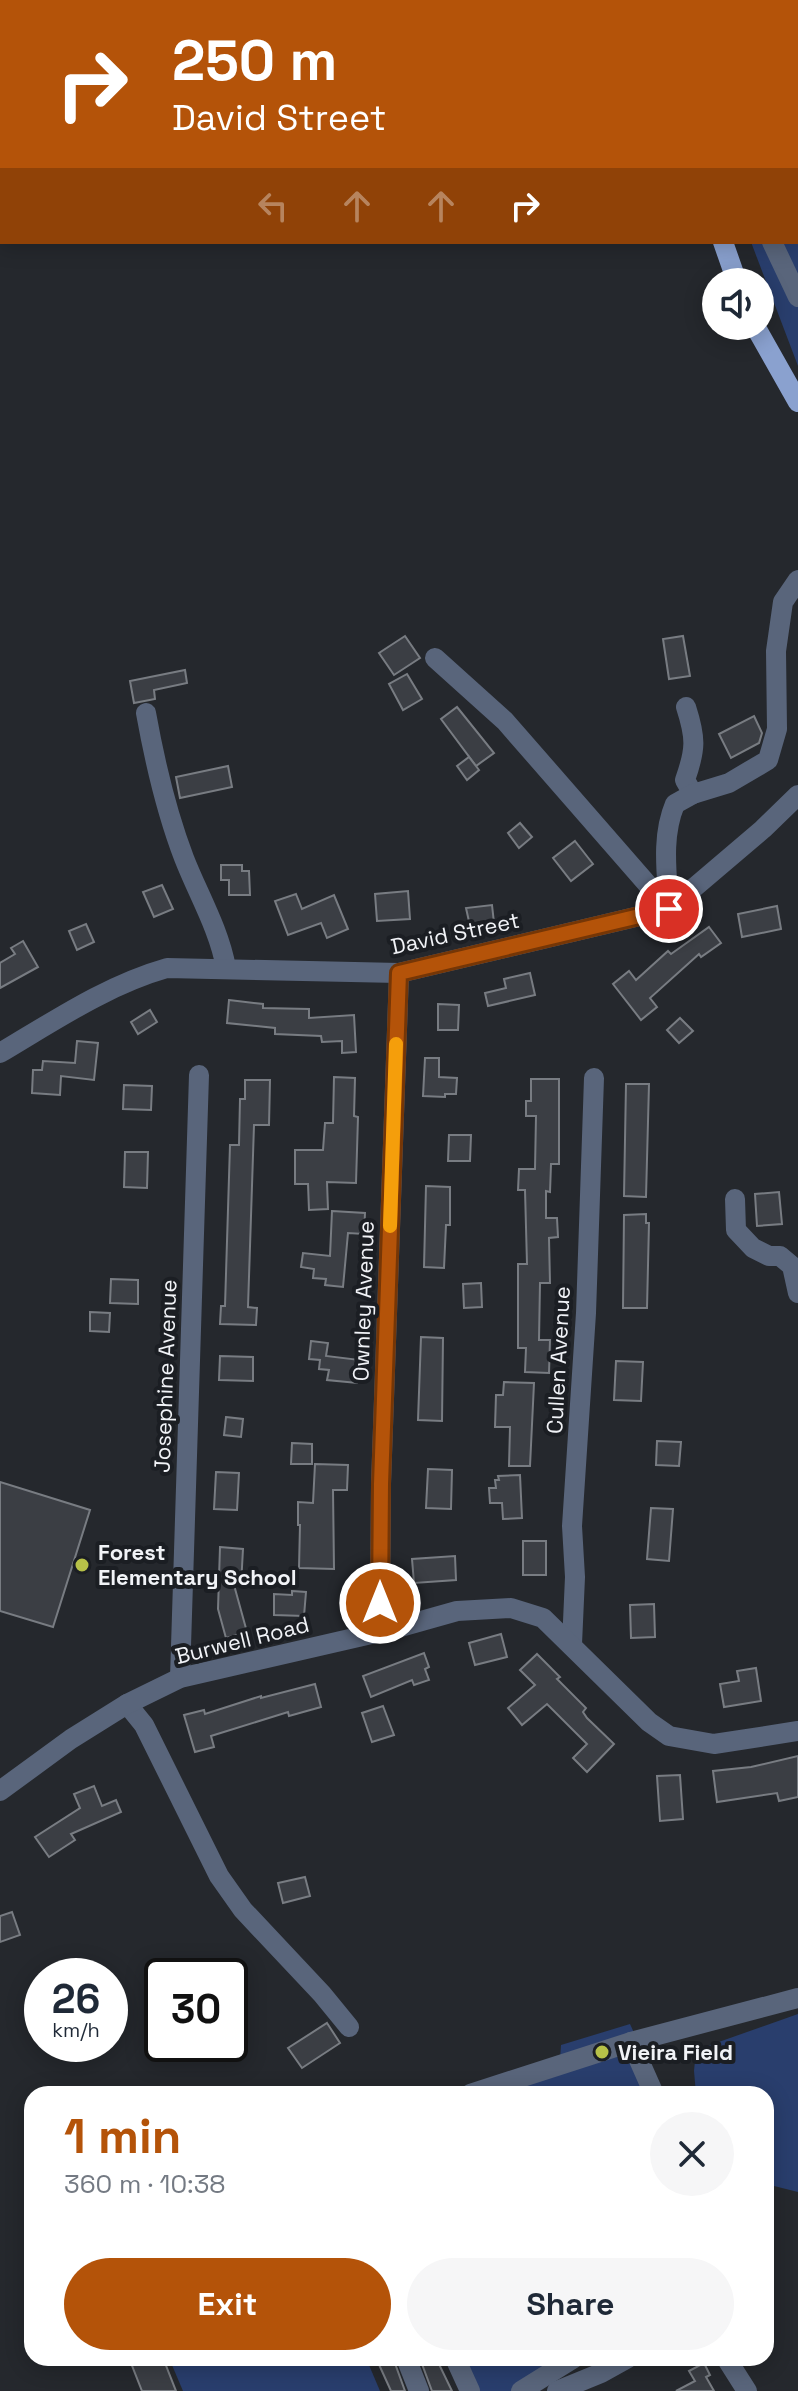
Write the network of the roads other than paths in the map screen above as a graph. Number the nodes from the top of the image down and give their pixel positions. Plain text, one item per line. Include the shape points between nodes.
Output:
1 (724, 244) edge
2 (773, 244) edge
3 (732, 268) edge
4 (798, 297) edge
5 (763, 340) edge
6 (798, 402) edge
7 (798, 580) edge
8 (435, 658) dead end
9 (686, 707) dead end
10 (146, 713) dead end
11 (693, 794) junction
12 (798, 795) edge
13 (669, 909) junction
14 (226, 968) junction
15 (399, 973) junction
16 (0, 1053) edge
17 (199, 1075) dead end
18 (594, 1078) dead end
19 (735, 1199) dead end
20 (798, 1293) edge
21 (393, 1629) junction
22 (572, 1644) junction
23 (180, 1678) junction
24 (127, 1704) junction
25 (798, 1731) edge
26 (0, 1791) edge
27 (798, 1998) edge
28 (349, 2027) dead end
29 (631, 2042) junction
30 (495, 2086) edge
31 (650, 2086) edge
32 (409, 2366) edge
33 (459, 2366) edge
34 (561, 2366) edge
35 (614, 2366) edge
36 (731, 2366) edge
37 (419, 2391) edge
38 (470, 2391) edge
39 (521, 2391) edge
40 (557, 2391) edge
41 (747, 2391) edge

1 - 3 main road
2 - 4 street
5 - 6 main road
7 - 11 street via 783,602 776,651 777,729 768,760 729,783
8 - 13 street via 505,721
9 - 11 street via 695,735 685,780
10 - 14 street via 178,842
11 - 13 street via 675,804 668,821
12 - 13 street, David Street
13 - 15 street, David Street
14 - 15 street, David Street
14 - 16 street, David Street via 167,968 140,975
15 - 21 street, Ownley Avenue via 381,1484 380,1603
17 - 23 street, Josephine Avenue
18 - 22 street, Cullen Avenue via 572,1526
19 - 20 street via 736,1230 753,1248 780,1256 792,1266
21 - 22 street, Burwell Road via 457,1611 511,1608 543,1618
21 - 23 street, Burwell Road
22 - 25 street, Burwell Road via 669,1736 714,1744
23 - 24 street, Burwell Road
24 - 26 street, Burwell Road
24 - 28 street via 144,1725 219,1876
27 - 29 street
29 - 30 street
29 - 31 street
32 - 37 street
33 - 38 street
34 - 39 street
35 - 40 street
36 - 41 street

